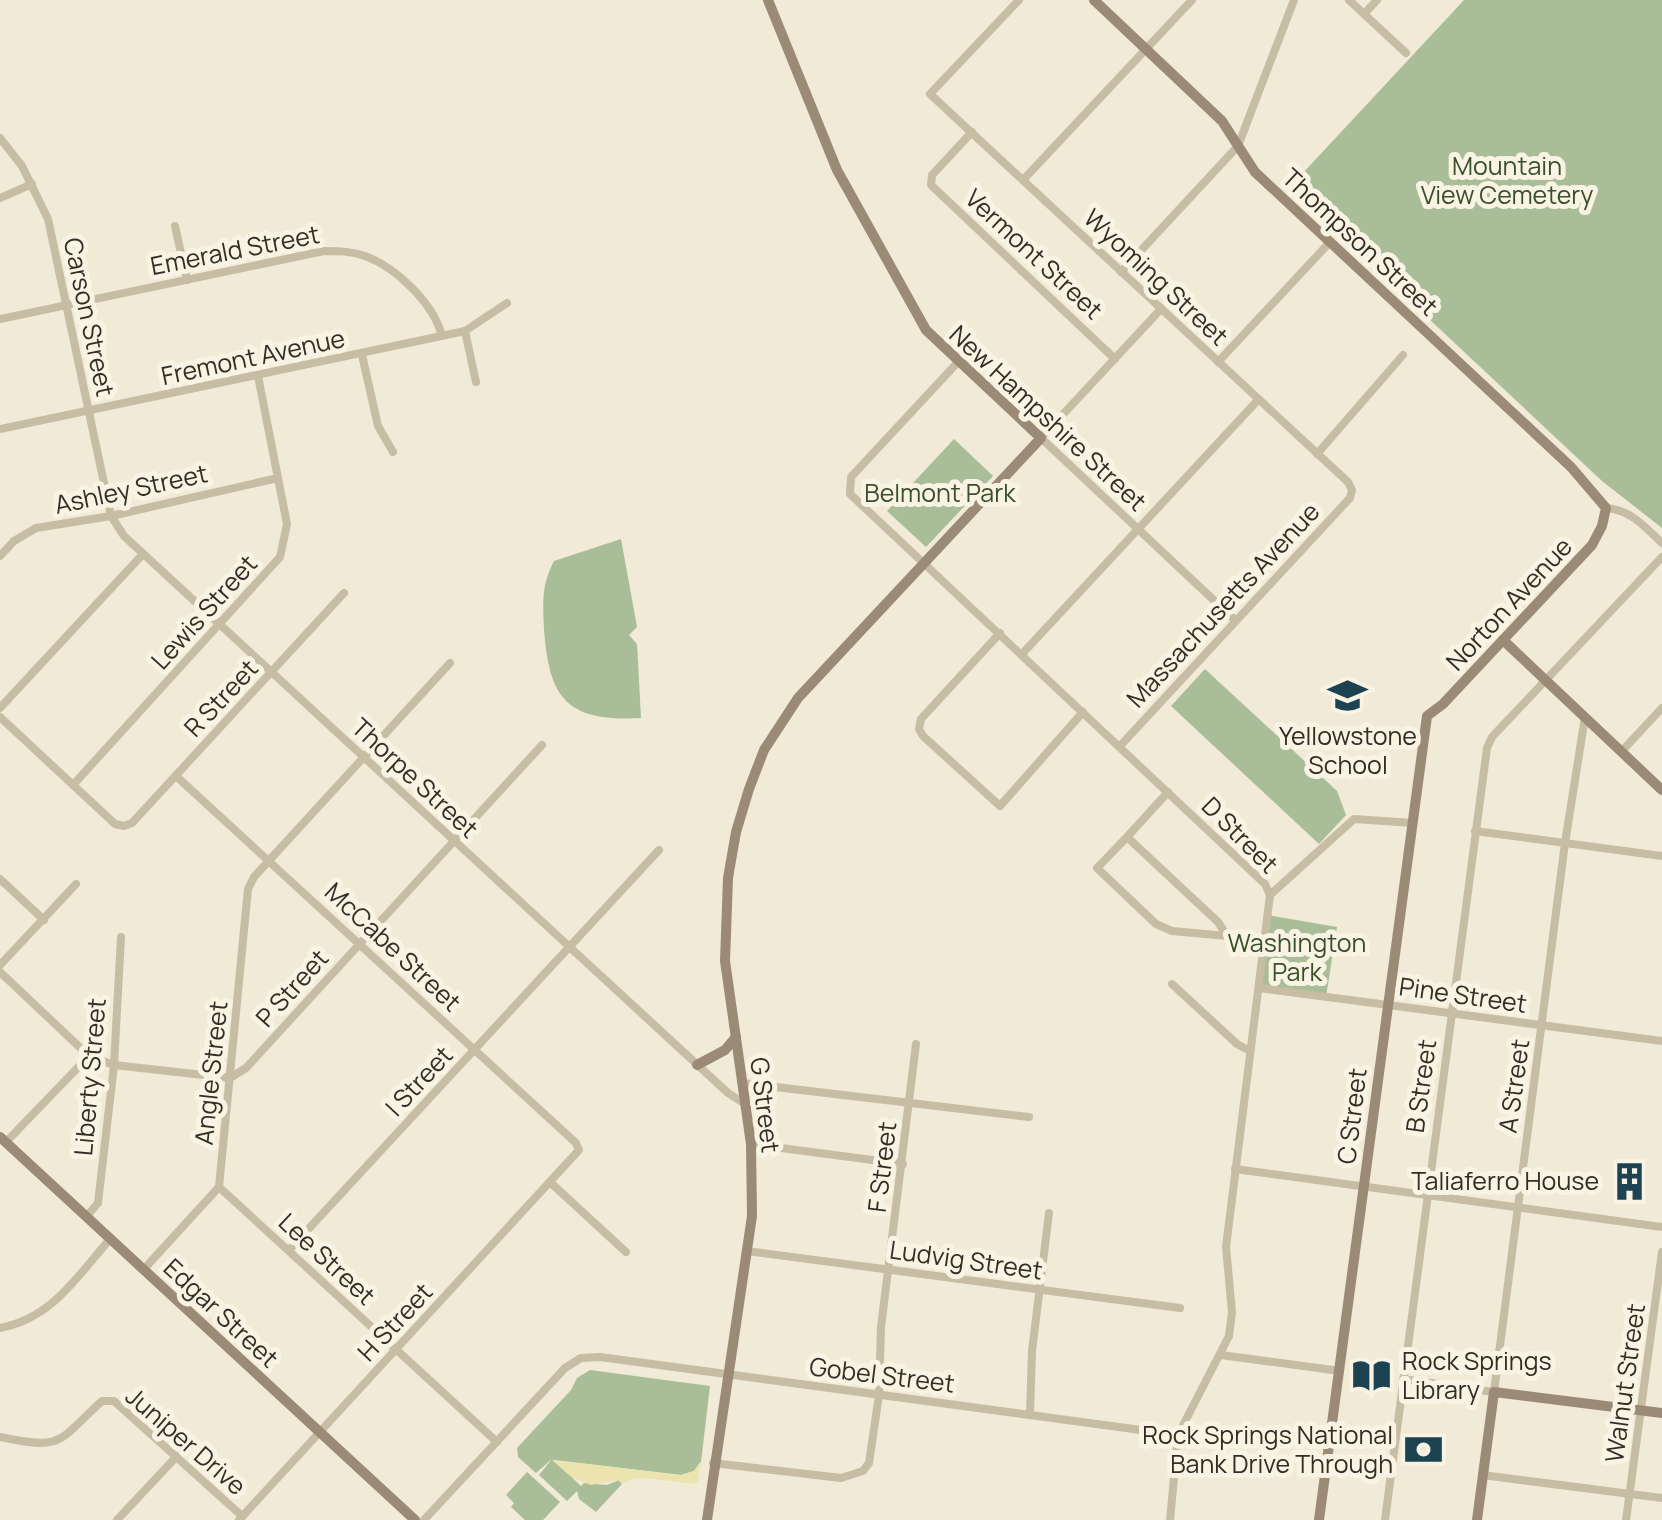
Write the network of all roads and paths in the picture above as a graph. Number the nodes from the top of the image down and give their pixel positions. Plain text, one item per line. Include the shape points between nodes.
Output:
1 (768, 0) edge
2 (1019, 0) edge
3 (1094, 0) edge
4 (1192, 0) edge
5 (1294, 0) edge
6 (1349, 0) edge
7 (1377, 0) edge
8 (1364, 14) junction
9 (1146, 49) junction
10 (1406, 53) dead end
11 (972, 132) junction
12 (0, 138) edge
13 (1238, 146) junction
14 (1023, 180) junction
15 (32, 184) junction
16 (0, 198) edge
17 (175, 226) dead end
18 (1330, 242) junction
19 (1121, 272) junction
20 (187, 280) junction
21 (507, 303) dead end
22 (67, 305) junction
23 (1161, 309) junction
24 (0, 319) edge
25 (466, 331) junction
26 (442, 336) junction
27 (362, 355) junction
28 (1402, 356) dead end
29 (1116, 359) junction
30 (958, 362) junction
31 (1218, 362) junction
32 (258, 376) junction
33 (476, 382) dead end
34 (1258, 400) junction
35 (89, 411) junction
36 (0, 430) edge
37 (1041, 438) junction
38 (393, 452) dead end
39 (1317, 454) junction
40 (278, 478) junction
41 (1352, 490) joint
42 (1606, 508) junction
43 (111, 516) junction
44 (1138, 530) junction
45 (1662, 543) edge
46 (144, 554) junction
47 (0, 556) edge
48 (1662, 557) edge
49 (925, 563) junction
50 (344, 593) dead end
51 (1236, 621) junction
52 (220, 624) junction
53 (1000, 634) junction
54 (1504, 640) junction
55 (1022, 654) junction
56 (450, 663) dead end
57 (272, 673) junction
58 (1546, 680) junction
59 (0, 708) edge
60 (1662, 708) edge
61 (1084, 712) junction
62 (0, 716) edge
63 (1427, 716) joint
64 (1585, 717) junction
65 (542, 745) dead end
66 (1120, 746) junction
67 (1621, 752) junction
68 (362, 758) junction
69 (176, 776) junction
70 (73, 785) junction
71 (1662, 790) edge
72 (1168, 792) junction
73 (1412, 823) junction
74 (1476, 831) junction
75 (1128, 837) junction
76 (454, 842) junction
77 (1565, 843) junction
78 (659, 850) dead end
79 (1662, 856) edge
80 (269, 860) junction
81 (0, 879) edge
82 (76, 884) dead end
83 (1270, 895) junction
84 (44, 920) junction
85 (1227, 936) junction
86 (122, 937) dead end
87 (360, 944) junction
88 (1264, 944) junction
89 (569, 948) junction
90 (0, 969) edge
91 (1172, 984) dead end
92 (1258, 988) junction
93 (1386, 1005) junction
94 (1451, 1014) junction
95 (1542, 1026) junction
96 (736, 1037) junction
97 (1662, 1041) edge
98 (916, 1044) dead end
99 (475, 1050) junction
100 (1250, 1052) junction
101 (89, 1056) junction
102 (114, 1065) junction
103 (698, 1065) junction
104 (230, 1078) junction
105 (742, 1083) junction
106 (745, 1104) junction
107 (910, 1104) junction
108 (1029, 1117) dead end
109 (3, 1140) edge
110 (751, 1144) junction
111 (579, 1150) joint
112 (903, 1164) junction
113 (1235, 1169) junction
114 (551, 1183) junction
115 (219, 1186) junction
116 (1363, 1187) junction
117 (1426, 1195) junction
118 (1518, 1208) junction
119 (1049, 1213) dead end
120 (87, 1216) junction
121 (1662, 1227) edge
122 (111, 1238) junction
123 (288, 1250) junction
124 (747, 1251) junction
125 (626, 1252) dead end
126 (1662, 1252) edge
127 (144, 1269) junction
128 (888, 1270) junction
129 (1040, 1290) junction
130 (1180, 1308) dead end
131 (0, 1328) edge
132 (397, 1350) junction
133 (1221, 1355) junction
134 (1340, 1370) junction
135 (726, 1375) junction
136 (1403, 1379) junction
137 (1494, 1392) junction
138 (879, 1396) junction
139 (1642, 1410) junction
140 (1662, 1413) edge
141 (1030, 1414) junction
142 (321, 1432) junction
143 (1178, 1434) junction
144 (0, 1437) edge
145 (497, 1442) junction
146 (177, 1456) junction
147 (713, 1462) junction
148 (1482, 1475) junction
149 (1630, 1494) junction
150 (1662, 1498) edge
151 (241, 1518) edge
152 (707, 1518) edge
153 (117, 1520) edge
154 (415, 1520) edge
155 (424, 1520) edge
156 (1170, 1520) edge
157 (1318, 1520) edge
158 (1385, 1520) edge
159 (1477, 1520) edge
160 (1626, 1520) edge

1 - 30 street, New Hampshire Street via 860,216 926,330
2 - 11 street, Wyoming Street via 930,94
3 - 9 street, Thompson Street
4 - 9 street
5 - 13 street
6 - 8 street
7 - 8 street
8 - 10 street
9 - 13 street, Thompson Street via 1222,121
9 - 14 street
11 - 14 street, Wyoming Street
11 - 29 street, Vermont Street via 931,184
12 - 15 street, Carson Street
13 - 18 street, Thompson Street via 1255,172
13 - 19 street
14 - 19 street, Wyoming Street
15 - 16 street
15 - 22 street, Carson Street via 48,220
17 - 20 street
18 - 31 street
18 - 42 street, Thompson Street via 1571,467
19 - 23 street, Wyoming Street
20 - 22 street, Emerald Street
20 - 26 street, Emerald Street via 348,251 390,270 430,308
21 - 25 street, Fremont Avenue
22 - 24 street, Emerald Street
22 - 35 street, Carson Street
23 - 29 street
23 - 31 street, Wyoming Street
25 - 26 street, Fremont Avenue
25 - 33 street
26 - 27 street, Fremont Avenue
27 - 32 street, Fremont Avenue
27 - 38 street via 378,426
28 - 39 street
29 - 37 street
30 - 37 street, New Hampshire Street
30 - 49 street, D Street via 849,486
31 - 34 street, Wyoming Street
32 - 35 street, Fremont Avenue
32 - 40 street, Lewis Street
34 - 39 street, Wyoming Street
34 - 44 street
35 - 36 street, Fremont Avenue
35 - 43 street, Carson Street
37 - 44 street, New Hampshire Street
37 - 49 street, G Street
39 - 41 street, Wyoming Street
40 - 43 street, Ashley Street
40 - 52 street, Lewis Street via 287,524 280,557
41 - 51 street, Massachusetts Avenue
42 - 45 street via 1632,516
42 - 54 street, Norton Avenue via 1592,545
43 - 46 street, Thorpe Street
43 - 47 street, Ashley Street via 36,528
44 - 51 street, New Hampshire Street
44 - 55 street
46 - 52 street, Thorpe Street
46 - 59 street
48 - 58 street, B Street
49 - 53 street, D Street
49 - 96 street, G Street via 792,706 764,750 728,878 725,961
50 - 57 street, R Street
51 - 66 street, Massachusetts Avenue
52 - 57 street, Thorpe Street
52 - 70 street, Lewis Street
53 - 55 street, D Street
53 - 61 street via 919,729 1000,806
54 - 58 street
54 - 63 street, Norton Avenue
55 - 61 street, D Street
56 - 68 street, Angle Street
57 - 68 street, Thorpe Street
57 - 69 street, R Street
58 - 64 street
58 - 74 street, B Street via 1486,748
60 - 67 street
61 - 66 street, D Street
62 - 70 street
63 - 73 street, C Street
64 - 67 street
64 - 77 street, A Street
65 - 76 street, P Street
66 - 72 street, D Street
67 - 71 street
68 - 76 street, Thorpe Street
68 - 80 street, Angle Street
69 - 70 street, R Street via 124,826
69 - 80 street, McCabe Street
72 - 75 street
72 - 83 street, D Street
73 - 83 street via 1354,819
73 - 93 street, C Street
74 - 77 street
74 - 94 street, B Street
75 - 85 street
75 - 85 street via 1097,868 1156,924
76 - 87 street, P Street
76 - 89 street, Thorpe Street
77 - 79 street
77 - 95 street, A Street
78 - 89 street, I Street
80 - 87 street, McCabe Street
80 - 104 street, Angle Street via 248,889
81 - 84 street
82 - 84 street
83 - 88 street, D Street
84 - 90 street
85 - 88 street
86 - 102 street, Liberty Street
87 - 99 street, McCabe Street
87 - 104 street, P Street
88 - 92 street, D Street
89 - 99 street, I Street
89 - 103 street, Thorpe Street
90 - 101 street
91 - 100 street
92 - 93 street, Pine Street
92 - 100 street, D Street
93 - 94 street, Pine Street
93 - 116 street, C Street
94 - 95 street, Pine Street
94 - 117 street, B Street
95 - 97 street, Pine Street
95 - 118 street, A Street
96 - 103 street
96 - 105 street, G Street
98 - 107 street, F Street
99 - 111 street, McCabe Street
99 - 123 street, I Street
100 - 113 street, D Street
101 - 102 street
101 - 109 street
102 - 104 street
102 - 120 street, Liberty Street via 98,1203
103 - 106 street, Thorpe Street
104 - 115 street, Angle Street
105 - 106 street, G Street
105 - 107 street
106 - 110 street, G Street
107 - 108 street
107 - 112 street, F Street
109 - 120 street, Edgar Street
110 - 112 street
110 - 124 street, G Street
111 - 114 street, H Street
112 - 128 street, F Street
113 - 116 street
113 - 133 street, D Street via 1226,1247 1232,1312
114 - 125 street
114 - 132 street, H Street
115 - 123 street, Lee Street
115 - 127 street
116 - 117 street
116 - 134 street, C Street
117 - 118 street
117 - 136 street, B Street
118 - 121 street
118 - 137 street, A Street
119 - 129 street
120 - 122 street, Edgar Street
122 - 127 street, Edgar Street
122 - 131 street via 40,1315
123 - 132 street, Lee Street
124 - 128 street, Ludvig Street
124 - 135 street, G Street
126 - 139 street, Walnut Street
127 - 142 street, Edgar Street
128 - 129 street, Ludvig Street
128 - 138 street, F Street
129 - 130 street, Ludvig Street
129 - 141 street
132 - 142 street, H Street
132 - 145 street, Lee Street
133 - 134 street
133 - 143 street, D Street
134 - 157 street, C Street
135 - 138 street, Gobel Street
135 - 145 street, Gobel Street via 582,1358
135 - 147 street, G Street
136 - 137 street
136 - 158 street, B Street
137 - 139 street
137 - 148 street, A Street
138 - 141 street, Gobel Street
138 - 147 street, F Street via 872,1454 863,1472 841,1478
139 - 140 street
139 - 149 street, Walnut Street
141 - 143 street, Gobel Street
142 - 151 street, H Street
142 - 154 street, Edgar Street
143 - 156 street, D Street
144 - 146 street, Juniper Drive via 52,1443 102,1402 114,1400
145 - 155 street
146 - 151 street, Juniper Drive
146 - 153 street
147 - 152 street, G Street
148 - 149 street
148 - 159 street, A Street
149 - 150 street
149 - 160 street, Walnut Street

